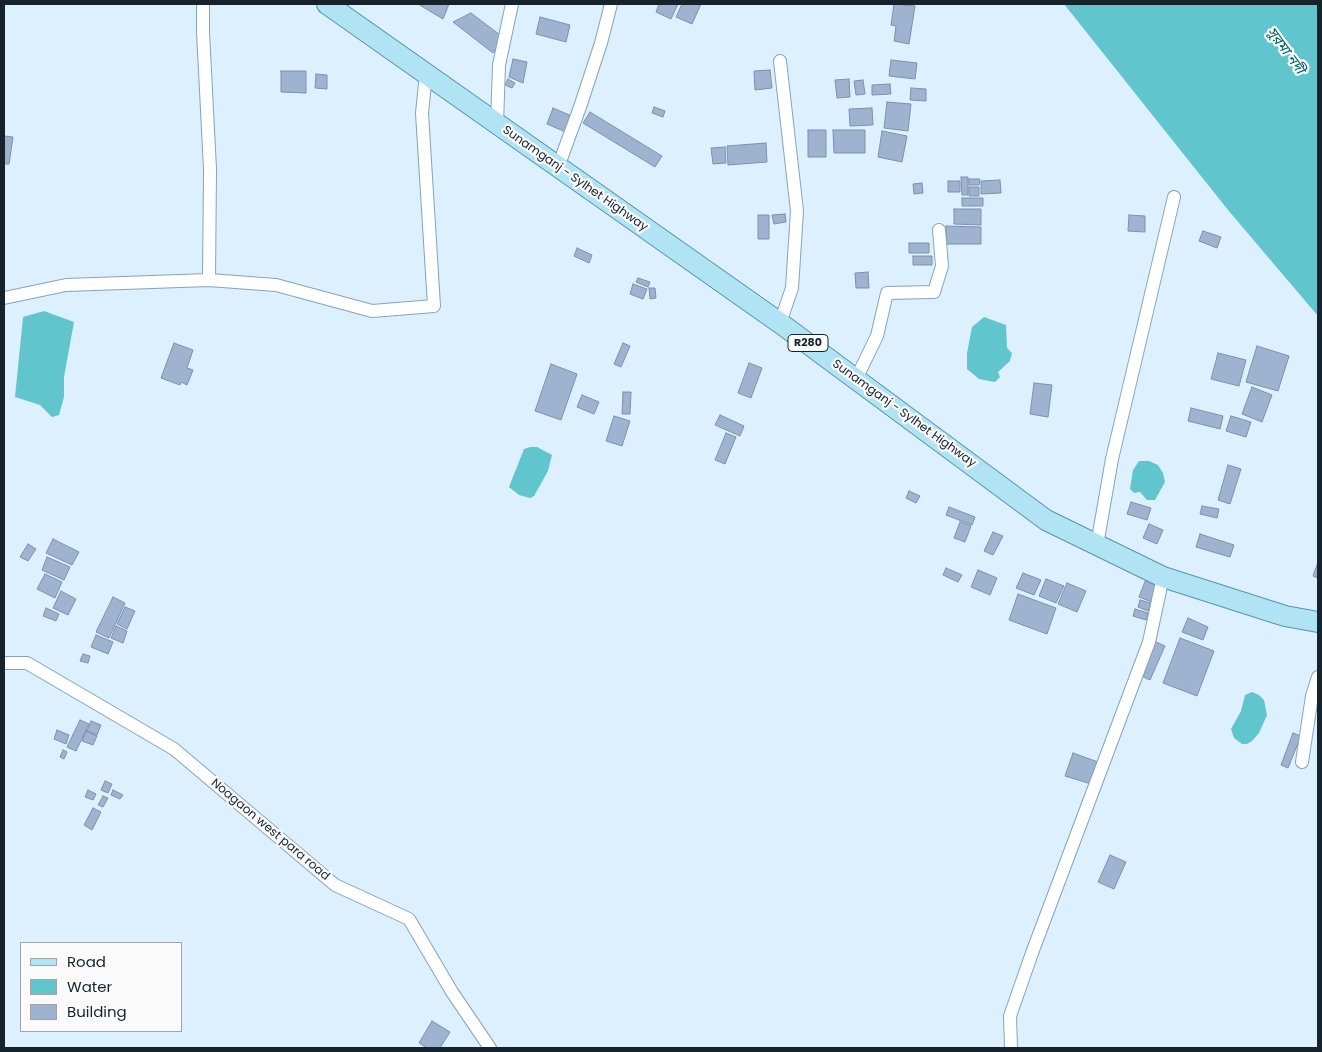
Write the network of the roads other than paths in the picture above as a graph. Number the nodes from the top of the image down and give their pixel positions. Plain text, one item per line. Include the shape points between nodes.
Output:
1 (203, 4) edge
2 (327, 4) edge
3 (512, 4) edge
4 (611, 4) edge
5 (780, 61) dead end
6 (426, 74) junction
7 (497, 124) junction
8 (558, 167) junction
9 (1174, 197) dead end
10 (939, 230) dead end
11 (209, 280) junction
12 (4, 298) edge
13 (780, 323) junction
14 (856, 379) junction
15 (1097, 545) junction
16 (1163, 577) junction
17 (1318, 622) edge
18 (4, 662) edge
19 (1318, 677) edge
20 (1302, 762) dead end
21 (490, 1048) edge
22 (1011, 1048) edge

1 - 11 street via 210,169
2 - 6 main road, Sunamganj - Sylhet Highway / R280
3 - 7 street via 499,65
4 - 8 street via 601,43
5 - 13 street via 797,211 792,288
6 - 7 main road, Sunamganj - Sylhet Highway / R280
6 - 11 street via 422,113 434,306 372,311 276,285
7 - 8 main road, Sunamganj - Sylhet Highway / R280
8 - 13 main road, Sunamganj - Sylhet Highway / R280
9 - 15 street via 1115,450
10 - 14 street via 942,266 934,292 887,293 877,336
11 - 12 street via 66,285
13 - 14 main road, Sunamganj - Sylhet Highway / R280
14 - 15 main road, Sunamganj - Sylhet Highway / R280 via 1046,520
15 - 16 main road, Sunamganj - Sylhet Highway / R280
16 - 17 main road, Sunamganj - Sylhet Highway / R280 via 1285,616
16 - 22 street via 1149,642 1010,1016
18 - 21 street, Noagaon west para road via 27,663 174,749 335,885 409,919
19 - 20 street

